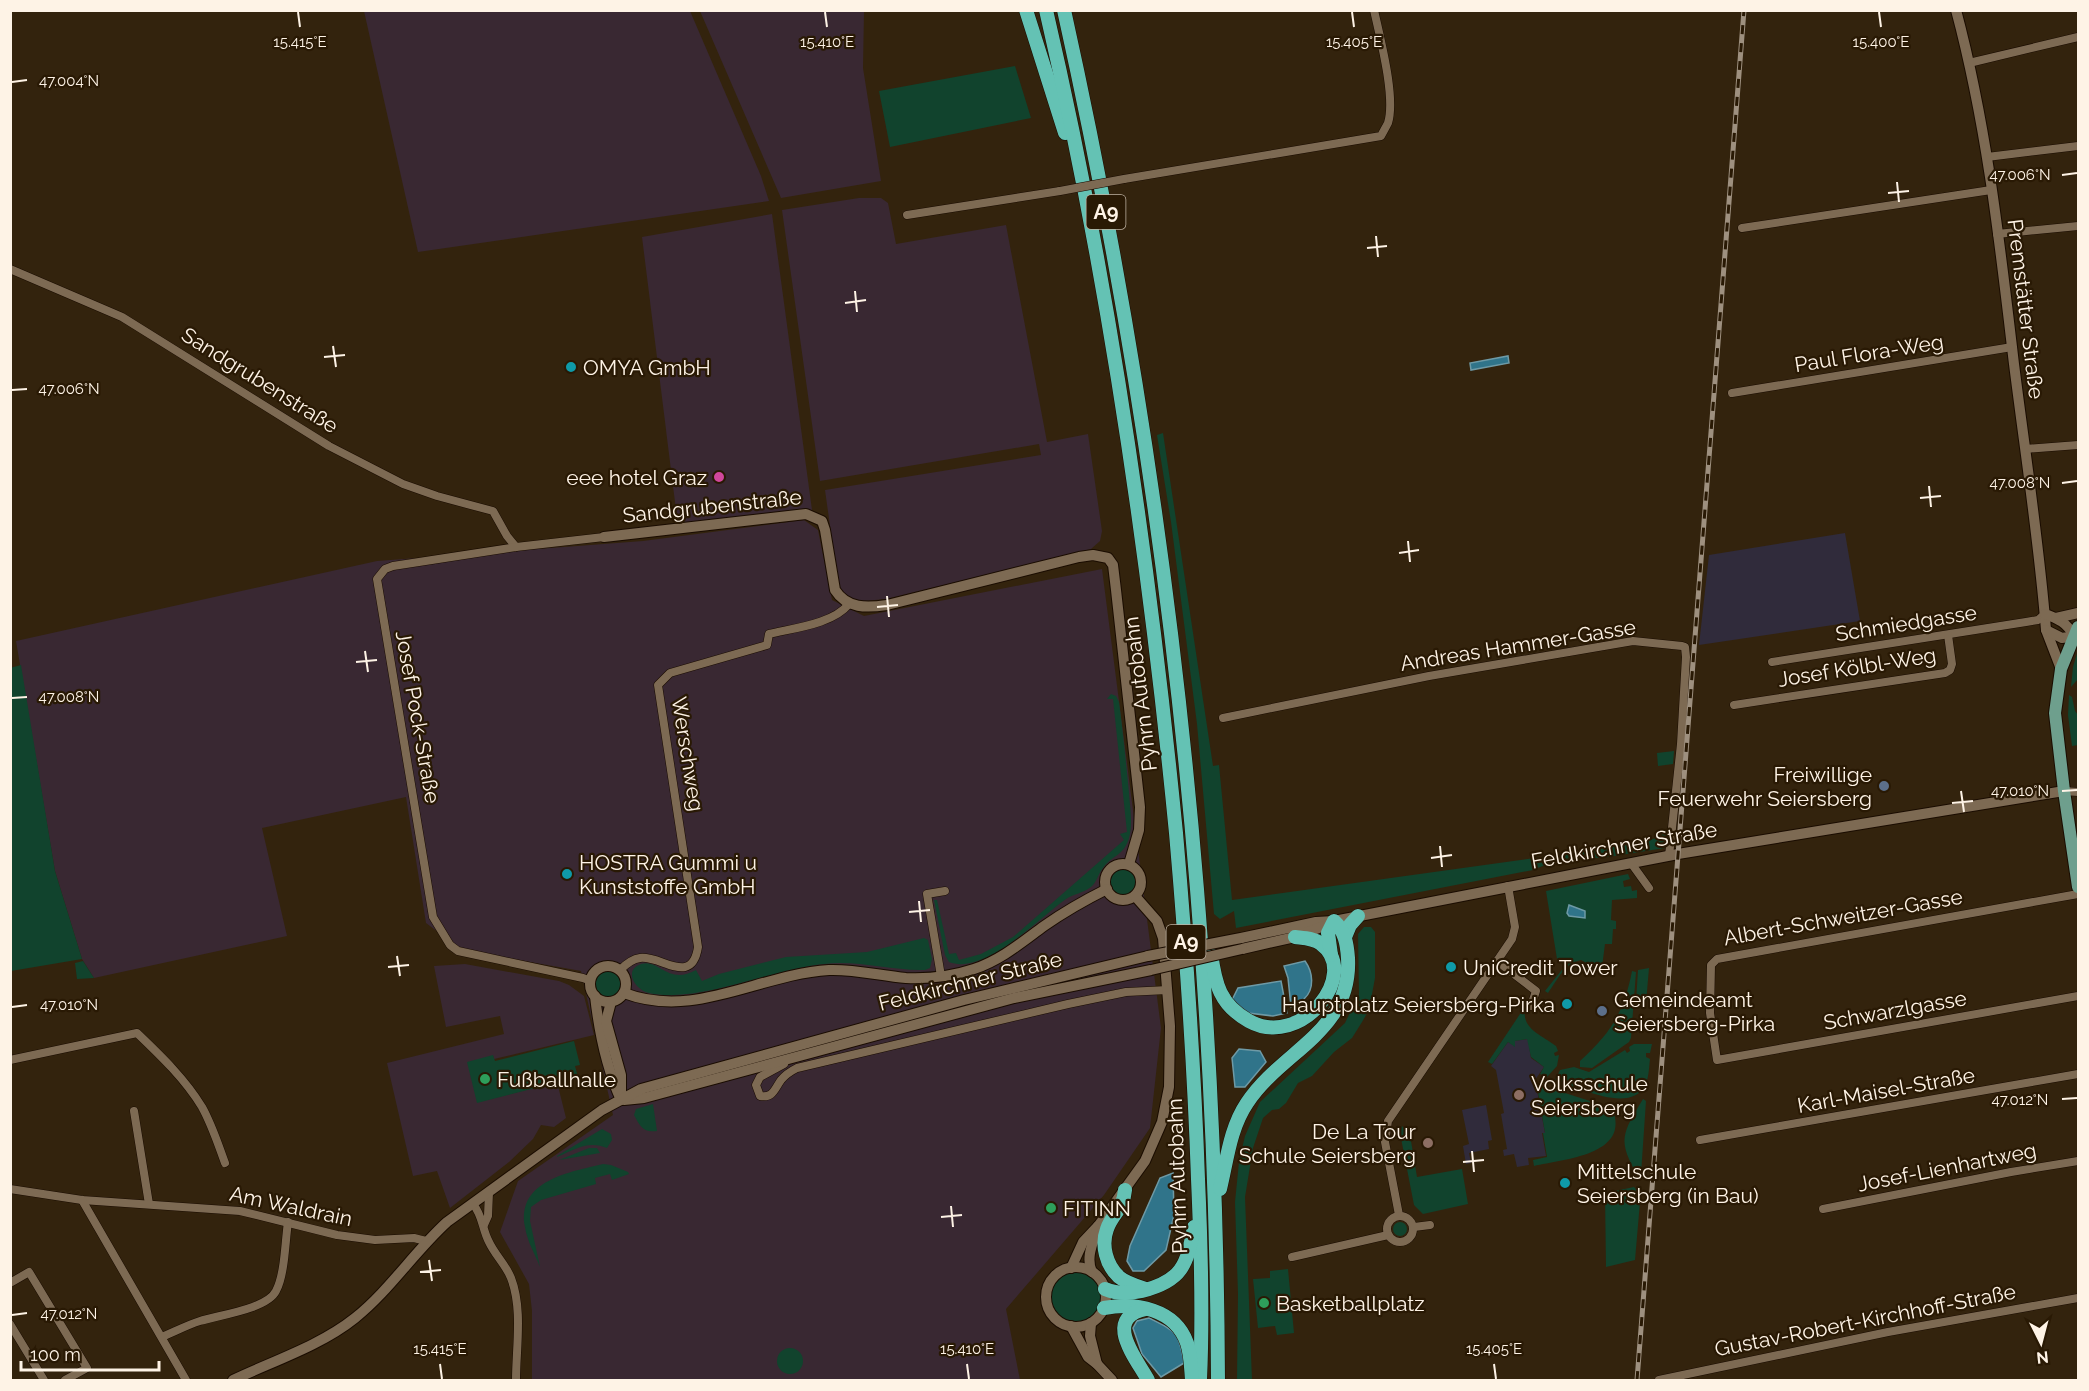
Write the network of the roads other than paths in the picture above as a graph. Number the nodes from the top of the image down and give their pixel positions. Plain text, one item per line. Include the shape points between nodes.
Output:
1 (1026, 10) edge
2 (1046, 10) edge
3 (1064, 10) edge
4 (1374, 10) edge
5 (1956, 10) edge
6 (2079, 37) edge
7 (1969, 63) junction
8 (2079, 146) edge
9 (1987, 157) junction
10 (1081, 177) junction
11 (1991, 190) junction
12 (907, 215) dead end
13 (2079, 226) edge
14 (1742, 228) dead end
15 (1997, 234) junction
16 (10, 269) edge
17 (2012, 348) junction
18 (1732, 393) dead end
19 (2079, 445) edge
20 (2025, 449) junction
21 (604, 537) joint
22 (516, 547) junction
23 (849, 604) junction
24 (2079, 613) edge
25 (2045, 614) junction
26 (2056, 618) junction
27 (2046, 630) junction
28 (2076, 631) edge
29 (1948, 635) junction
30 (1772, 662) dead end
31 (2061, 669) junction
32 (1734, 705) dead end
33 (1223, 718) dead end
34 (2064, 791) junction
35 (2079, 792) edge
36 (1669, 856) junction
37 (1631, 863) junction
38 (1129, 864) junction
39 (1508, 886) junction
40 (2079, 887) edge
41 (1649, 888) dead end
42 (1107, 889) junction
43 (945, 891) dead end
44 (2079, 894) edge
45 (1135, 896) junction
46 (1358, 915) junction
47 (1334, 921) junction
48 (1201, 926) junction
49 (1295, 937) junction
50 (1345, 937) junction
51 (1242, 943) junction
52 (1331, 955) junction
53 (1497, 962) junction
54 (620, 970) junction
55 (941, 976) junction
56 (591, 981) junction
57 (1168, 990) junction
58 (624, 993) junction
59 (595, 996) junction
60 (2079, 996) edge
61 (610, 1002) junction
62 (1531, 1006) dead end
63 (809, 1054) junction
64 (10, 1060) edge
65 (1717, 1060) joint
66 (2079, 1074) edge
67 (621, 1100) junction
68 (134, 1111) dead end
69 (1700, 1140) dead end
70 (2079, 1161) edge
71 (225, 1163) dead end
72 (10, 1189) edge
73 (1125, 1190) junction
74 (489, 1192) junction
75 (1199, 1198) junction
76 (82, 1200) junction
77 (149, 1204) junction
78 (473, 1204) junction
79 (1215, 1209) junction
80 (1823, 1209) dead end
81 (1399, 1215) junction
82 (288, 1222) junction
83 (1430, 1224) dead end
84 (484, 1225) junction
85 (1099, 1225) junction
86 (1414, 1227) junction
87 (1388, 1234) junction
88 (426, 1242) junction
89 (1292, 1257) dead end
90 (1071, 1268) junction
91 (1092, 1272) junction
92 (10, 1283) edge
93 (1105, 1289) junction
94 (1148, 1289) junction
95 (2079, 1298) edge
96 (1104, 1308) junction
97 (1149, 1308) junction
98 (1091, 1323) junction
99 (10, 1324) edge
100 (1071, 1326) junction
101 (162, 1337) junction
102 (1097, 1364) junction
103 (44, 1380) edge
104 (65, 1380) edge
105 (186, 1380) edge
106 (233, 1380) edge
107 (516, 1380) edge
108 (1112, 1380) edge
109 (1148, 1380) edge
110 (1192, 1380) edge
111 (1200, 1380) edge
112 (1218, 1380) edge
113 (1659, 1380) edge

1 - 10 highway
2 - 10 highway, Pyhrn Autobahn / A9
3 - 48 highway, Pyhrn Autobahn / A9 via 1096,156 1144,433 1178,684
4 - 12 street, bridge via 1388,82 1388,123 1381,136
5 - 7 main road, Premstätter Straße
6 - 7 street
7 - 9 main road, Premstätter Straße
8 - 9 street
9 - 11 main road, Premstätter Straße
10 - 75 highway, Pyhrn Autobahn / A9 via 1125,418 1162,687 1192,1023
11 - 14 street
11 - 15 main road, Premstätter Straße
13 - 15 street
15 - 17 main road, Premstätter Straße
16 - 22 street, Sandgrubenstraße via 122,317 329,446 403,484 494,510
17 - 18 street, Paul Flora-Weg
17 - 20 main road, Premstätter Straße
19 - 20 street
20 - 25 main road, Premstätter Straße
21 - 22 street, Josef Pock-Straße
21 - 23 main road, Sandgrubenstraße via 806,514 822,521 832,584 839,597
22 - 56 street, Josef Pock-Straße via 393,566 382,571 377,579 433,917 458,951
23 - 38 main road via 887,605 1079,557 1108,558 1113,565 1140,807 1139,830
23 - 54 street, Werschweg via 833,618 769,634 766,645 670,674 658,685 697,956 688,965 676,968 653,958 638,958
24 - 26 main road
25 - 26 main road
25 - 27 main road, Premstätter Straße
25 - 29 street, Schmiedgasse via 2037,620
26 - 28 main road
27 - 28 main road via 2062,638
27 - 31 main road, Premstätter Straße
28 - 31 main road
29 - 30 street, Schmiedgasse
29 - 32 street, Josef Kölbl-Weg via 1952,664 1945,673
31 - 34 main road via 2055,713
33 - 36 street, Andreas Hammer-Gasse via 1429,675 1633,641 1682,646 1686,657 1681,744
34 - 35 street
34 - 36 main road, Feldkirchner Straße
34 - 40 main road
36 - 37 main road, Feldkirchner Straße
37 - 39 main road, Feldkirchner Straße
37 - 41 street
38 - 42 main road via 1118,864 1110,870 1105,879
38 - 45 main road via 1141,880
39 - 46 main road, Feldkirchner Straße
39 - 53 street via 1515,927
42 - 45 main road via 1119,899
42 - 55 main road via 1063,913 998,958
43 - 55 street via 927,894
44 - 65 street, Albert-Schweitzer-Gasse via 1717,959 1711,965 1710,1013
45 - 57 main road via 1160,927
46 - 47 main road, Feldkirchner Straße
46 - 50 highway
47 - 49 main road, Feldkirchner Straße
47 - 50 highway
47 - 51 main road, Feldkirchner Straße via 1316,922
47 - 52 highway via 1328,933
48 - 52 highway via 1210,941 1222,997 1231,1009 1255,1024 1279,1028 1312,1014 1330,988 1334,968
48 - 79 highway, Pyhrn Autobahn / A9
49 - 51 main road, Feldkirchner Straße
49 - 52 highway via 1321,943
50 - 79 highway via 1347,981 1339,1006 1318,1034 1261,1083 1246,1104 1236,1125
51 - 63 main road, Feldkirchner Straße, bridge via 1151,970 1014,998
51 - 67 main road, Feldkirchner Straße, bridge via 1148,956 964,1000 641,1089
53 - 62 street via 1536,991
53 - 81 street via 1388,1121 1385,1142
54 - 56 main road via 612,966 601,968
54 - 58 main road via 626,981
55 - 58 main road via 907,978 829,970 677,1003
56 - 59 main road
57 - 63 street via 1126,992 1068,1004 797,1068 787,1073 773,1094 760,1096 756,1085 760,1077
57 - 73 main road via 1166,1105 1152,1148
58 - 61 main road
59 - 61 main road
59 - 67 main road via 600,1036
60 - 65 street, Schwarzlgasse
61 - 67 main road via 606,1021 621,1075
63 - 67 main road, Feldkirchner Straße via 644,1098
64 - 71 street via 137,1033 189,1088 203,1109
66 - 69 street, Karl-Maisel-Straße
67 - 74 main road, Feldkirchner Straße
68 - 77 street
70 - 80 street, Josef-Lienhartweg
72 - 76 street, Am Waldrain
73 - 85 main road
73 - 94 highway via 1124,1203 1108,1227 1104,1247 1119,1277
74 - 78 main road, Feldkirchner Straße
74 - 84 street
75 - 94 highway via 1189,1255 1175,1277
75 - 111 highway, Pyhrn Autobahn / A9
76 - 77 street, Am Waldrain
76 - 101 street
77 - 82 street, Am Waldrain via 240,1211
78 - 84 street
78 - 88 main road, Feldkirchner Straße
79 - 112 highway, Pyhrn Autobahn / A9
81 - 86 street
81 - 87 street via 1388,1222
82 - 88 street, Am Waldrain via 361,1239 414,1238
82 - 101 street via 275,1294 255,1305 198,1321
83 - 86 street
84 - 107 street via 488,1241 515,1291
85 - 90 main road via 1083,1242
85 - 91 main road via 1090,1250
86 - 87 street via 1412,1236 1402,1242
87 - 89 street
88 - 106 main road, Feldkirchner Straße via 365,1309 343,1327
90 - 91 main road
90 - 100 main road via 1055,1276 1046,1296 1053,1317
91 - 93 main road
92 - 104 street via 29,1272 87,1368
93 - 94 highway via 1123,1293
93 - 96 main road
95 - 113 street, Gustav-Robert-Kirchhoff-Straße via 1888,1332
96 - 97 highway
96 - 98 main road
97 - 109 highway via 1130,1316 1124,1330
97 - 110 highway via 1168,1317 1183,1332
98 - 100 main road
98 - 102 main road
99 - 103 street
100 - 102 main road via 1088,1357
101 - 105 street
102 - 108 main road

